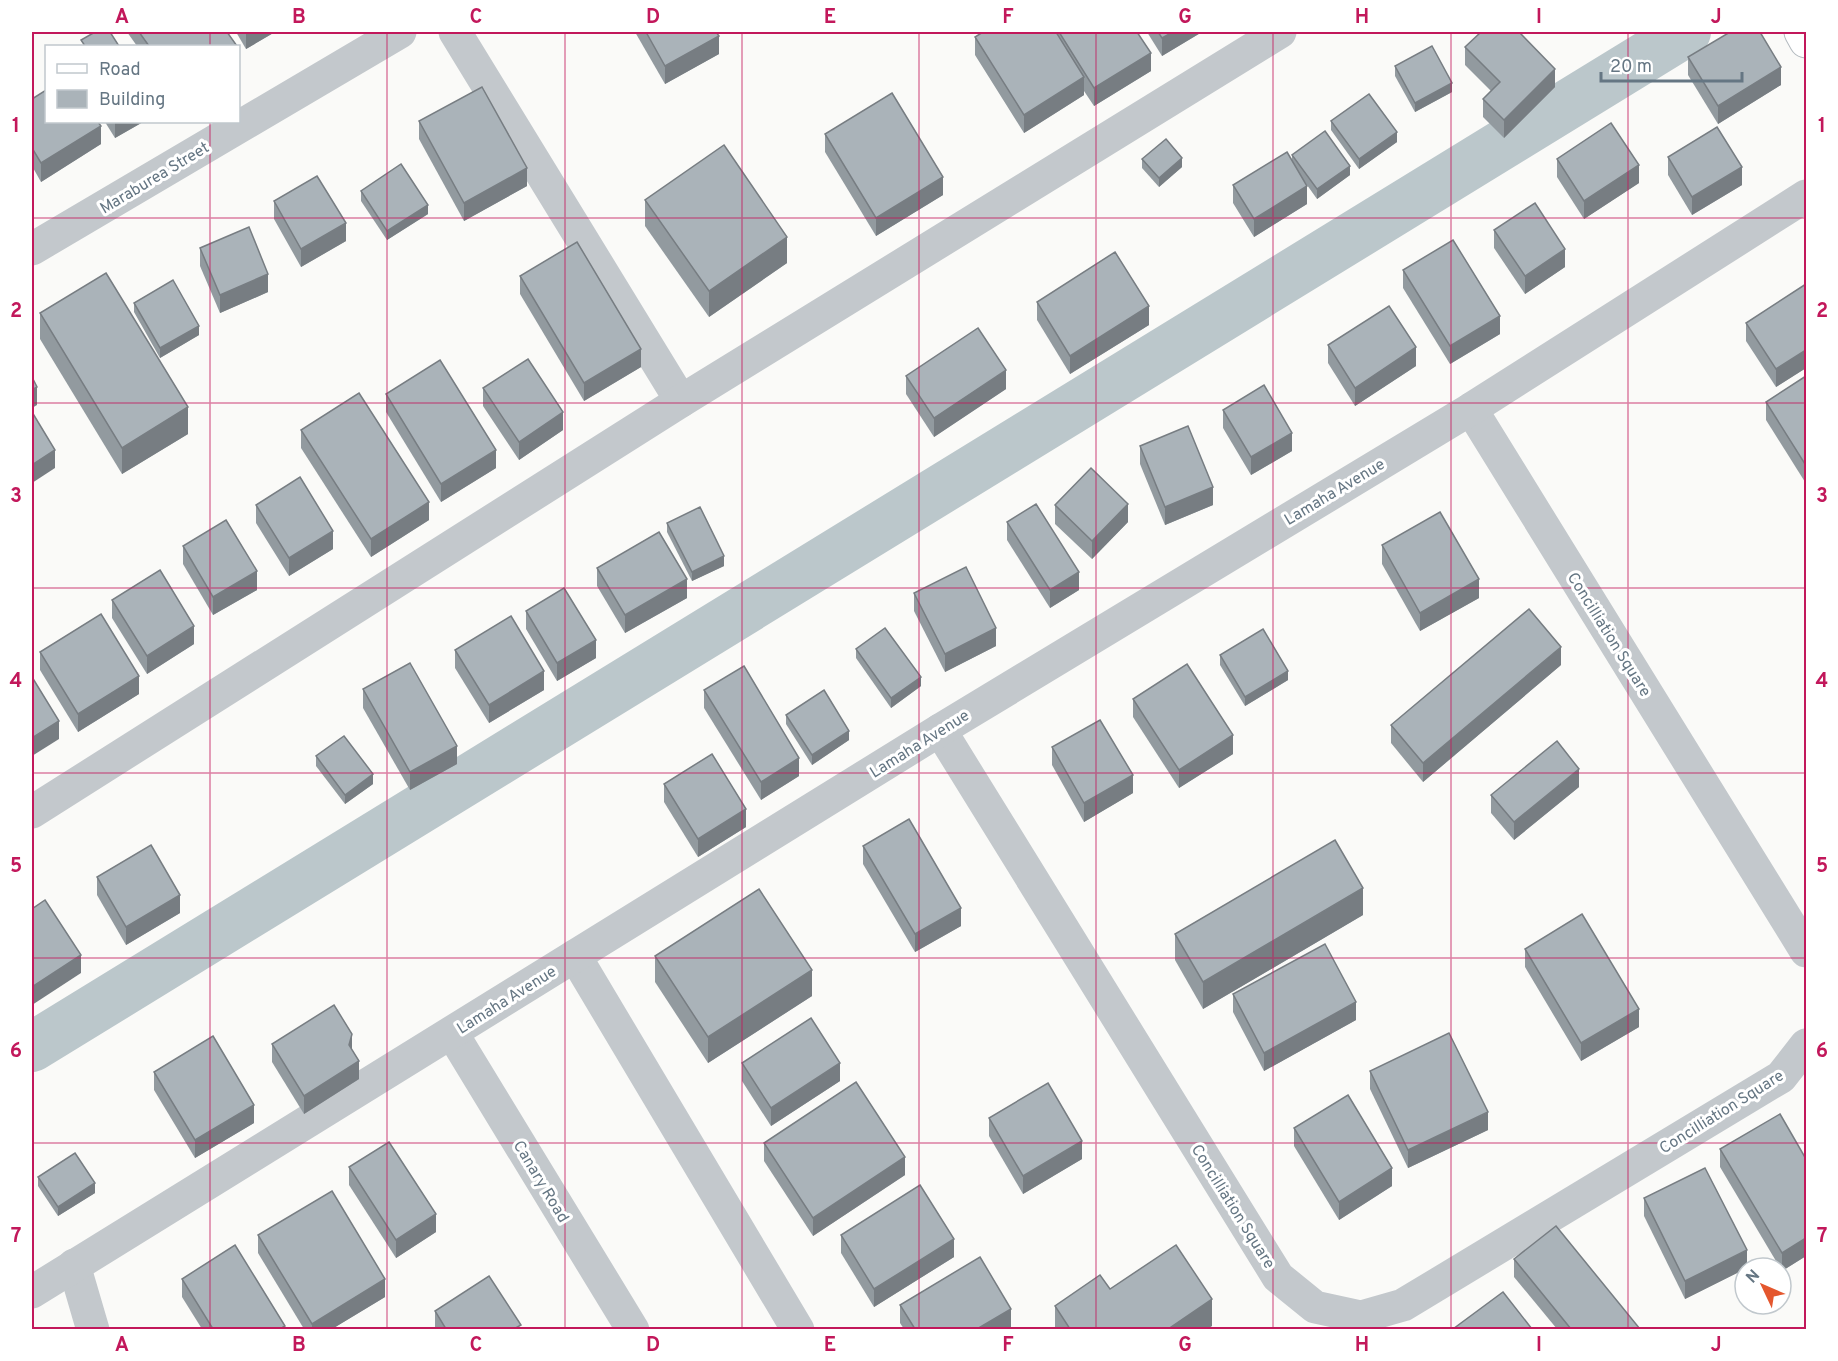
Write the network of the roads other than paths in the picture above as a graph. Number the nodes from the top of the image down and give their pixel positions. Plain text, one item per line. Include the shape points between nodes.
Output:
1 (400, 32) edge
2 (455, 32) edge
3 (1280, 32) edge
4 (1801, 32) edge
5 (1806, 41) edge
6 (1806, 196) edge
7 (32, 249) edge
8 (681, 401) junction
9 (1471, 409) junction
10 (940, 730) junction
11 (32, 812) edge
12 (1806, 951) edge
13 (575, 956) junction
14 (452, 1033) junction
15 (1806, 1045) edge
16 (74, 1265) junction
17 (32, 1292) edge
18 (93, 1329) edge
19 (633, 1329) edge
20 (798, 1329) edge

1 - 7 street, Maraburea Street
2 - 8 street
3 - 8 street
4 - 5 street
6 - 9 street, Lamaha Avenue
8 - 11 street
9 - 10 street, Lamaha Avenue
9 - 12 street, Concilliation Square
10 - 13 street, Lamaha Avenue
10 - 15 street, Concilliation Square via 1278,1277 1315,1307 1361,1317 1403,1305 1781,1077
13 - 14 street, Lamaha Avenue
13 - 20 street
14 - 16 street, Lamaha Avenue
14 - 19 street, Canary Road
16 - 17 street, Lamaha Avenue
16 - 18 street

